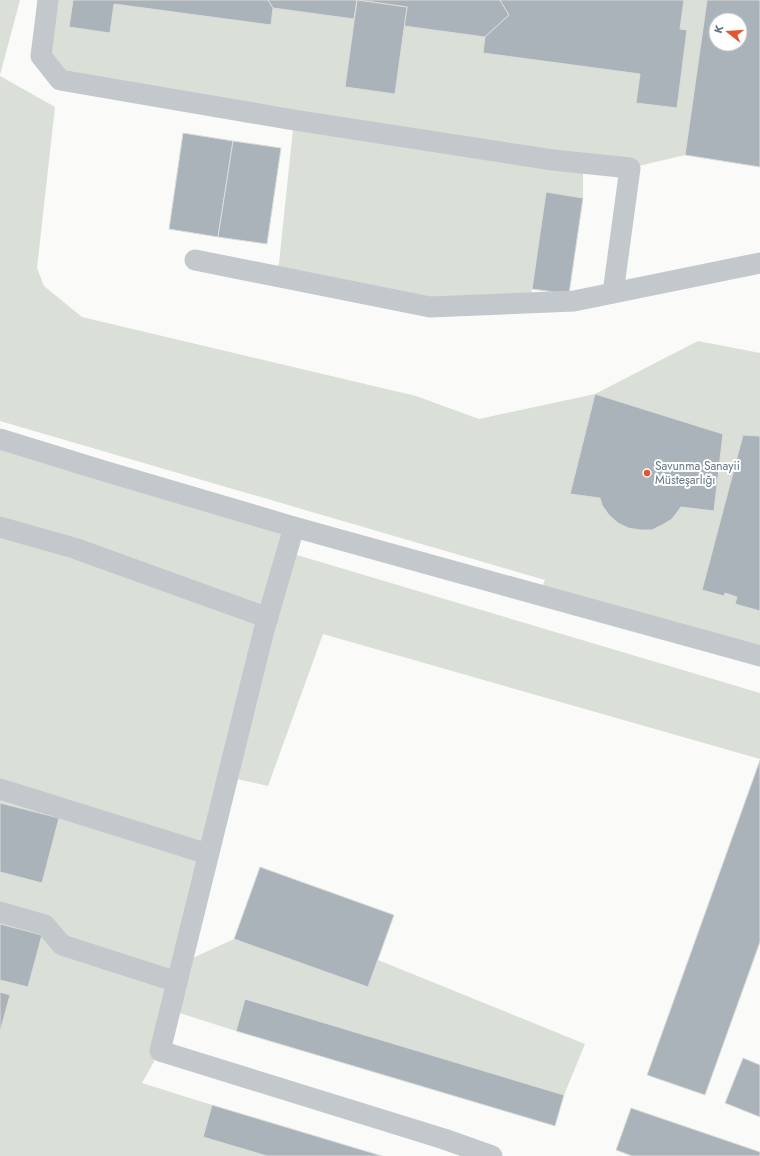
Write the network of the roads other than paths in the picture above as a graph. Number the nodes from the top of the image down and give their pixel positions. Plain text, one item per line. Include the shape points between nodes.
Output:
1 (48, 0) edge
2 (195, 260) dead end
3 (760, 263) edge
4 (613, 293) junction
5 (0, 439) edge
6 (0, 526) edge
7 (294, 527) junction
8 (268, 618) junction
9 (760, 656) edge
10 (0, 789) edge
11 (208, 854) junction
12 (0, 912) edge
13 (177, 982) junction
14 (492, 1156) edge

1 - 4 lane via 41,56 60,80 538,158 630,168
2 - 4 lane via 430,307 574,301
3 - 4 lane
5 - 7 lane
6 - 8 lane via 74,548
7 - 8 lane
7 - 9 lane
8 - 11 lane
10 - 11 lane
11 - 13 lane
12 - 13 lane via 45,925 62,944
13 - 14 lane via 160,1051

